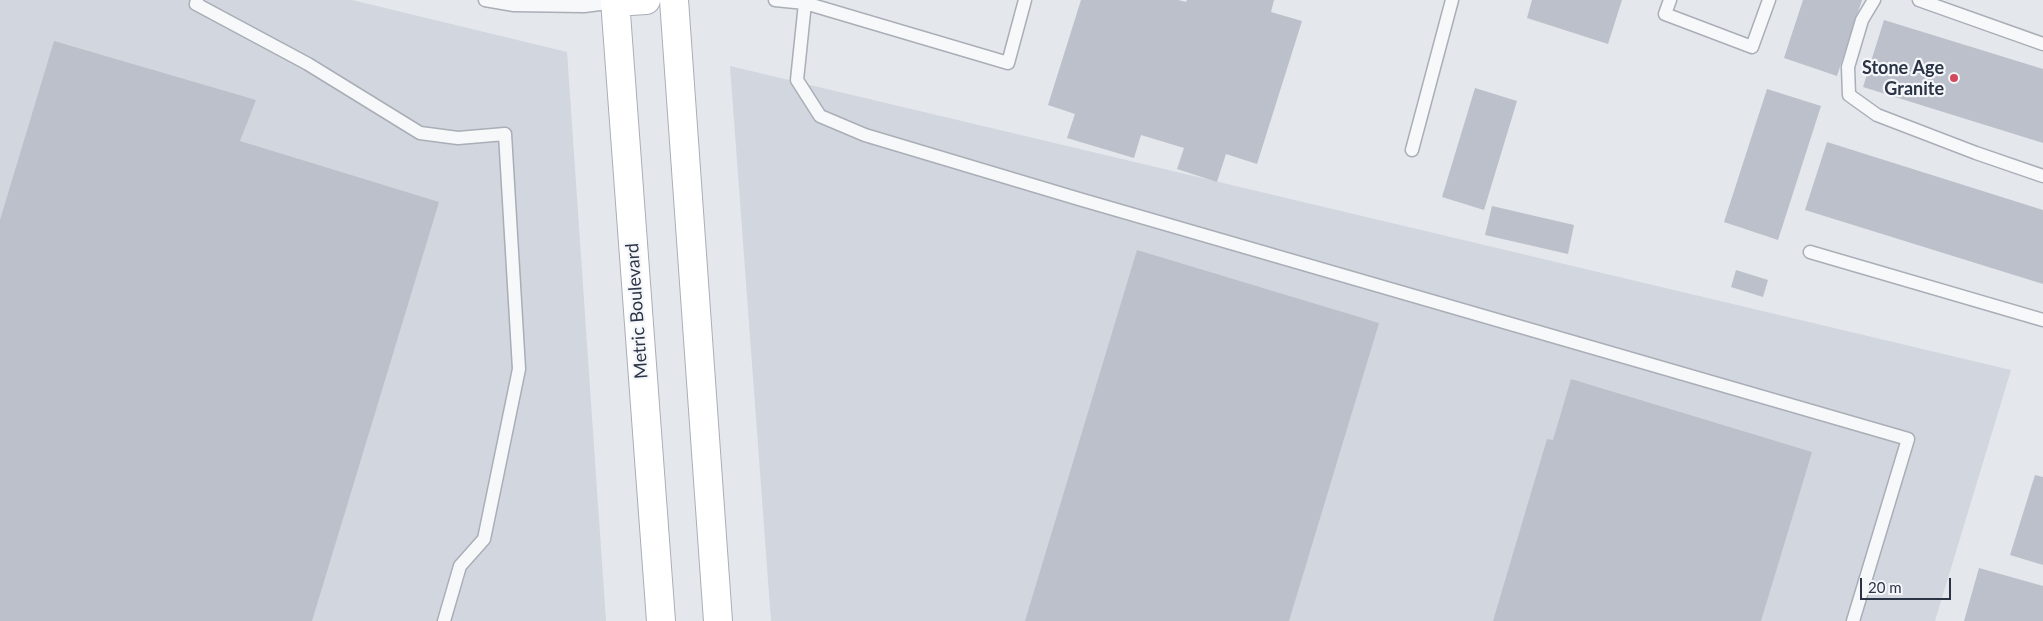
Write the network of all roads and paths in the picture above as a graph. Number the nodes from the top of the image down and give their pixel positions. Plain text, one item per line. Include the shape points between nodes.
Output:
1 (197, 0) edge
2 (485, 0) edge
3 (646, 0) edge
4 (674, 0) edge
5 (775, 0) edge
6 (1025, 0) edge
7 (1452, 0) edge
8 (1670, 0) edge
9 (1769, 0) edge
10 (1874, 0) edge
11 (1919, 0) edge
12 (615, 1) edge
13 (806, 3) junction
14 (2043, 44) edge
15 (1412, 150) dead end
16 (2043, 176) edge
17 (1810, 252) dead end
18 (2043, 320) edge
19 (444, 621) edge
20 (661, 621) edge
21 (718, 621) edge
22 (1853, 621) edge

1 - 19 lane via 196,4 308,64 420,133 458,138 505,134 519,369 484,539 460,566
2 - 12 lane via 514,5 584,6
3 - 12 main road
4 - 21 main road
5 - 13 lane
6 - 13 lane via 1008,63
7 - 15 lane
8 - 9 lane via 1665,14 1752,47
10 - 16 lane via 1862,20 1848,67 1849,95 1876,115
11 - 14 lane
12 - 20 main road, Metric Boulevard
13 - 22 lane via 797,80 820,116 865,135 1908,439
17 - 18 lane

